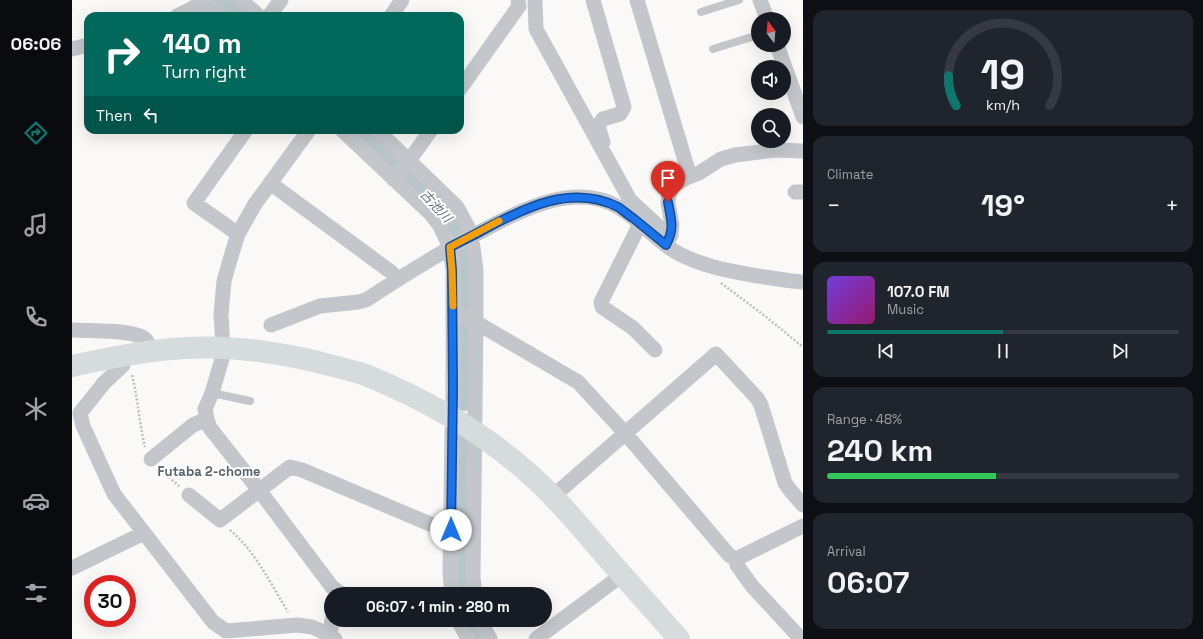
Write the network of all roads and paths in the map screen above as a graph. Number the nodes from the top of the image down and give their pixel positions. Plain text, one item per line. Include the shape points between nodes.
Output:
1 (241, 0) edge
2 (282, 0) edge
3 (402, 0) edge
4 (518, 0) edge
5 (534, 0) edge
6 (593, 0) edge
7 (637, 0) edge
8 (739, 0) edge
9 (760, 0) edge
10 (201, 1) edge
11 (183, 12) edge
12 (217, 12) edge
13 (254, 12) edge
14 (272, 12) edge
15 (394, 12) edge
16 (701, 12) dead end
17 (764, 12) edge
18 (751, 37) edge
19 (84, 46) edge
20 (713, 49) dead end
21 (72, 50) edge
22 (780, 52) edge
23 (464, 83) edge
24 (803, 117) edge
25 (243, 134) edge
26 (306, 134) edge
27 (348, 134) edge
28 (380, 134) edge
29 (428, 134) edge
30 (803, 151) edge
31 (608, 160) junction
32 (402, 170) junction
33 (686, 178) junction
34 (270, 183) junction
35 (640, 224) junction
36 (238, 234) junction
37 (669, 240) junction
38 (461, 242) junction
39 (712, 266) junction
40 (397, 279) junction
41 (803, 282) edge
42 (455, 312) junction
43 (474, 321) junction
44 (271, 325) dead end
45 (72, 330) edge
46 (803, 347) edge
47 (223, 348) junction
48 (655, 350) dead end
49 (151, 351) junction
50 (123, 360) junction
51 (72, 366) edge
52 (212, 393) junction
53 (250, 401) dead end
54 (453, 418) junction
55 (207, 419) junction
56 (475, 431) junction
57 (625, 433) junction
58 (151, 458) junction
59 (259, 490) junction
60 (189, 495) joint
61 (554, 497) junction
62 (803, 505) edge
63 (220, 520) junction
64 (803, 526) edge
65 (144, 533) junction
66 (453, 536) junction
67 (473, 546) junction
68 (736, 559) junction
69 (72, 568) edge
70 (622, 575) junction
71 (332, 587) edge
72 (451, 587) edge
73 (474, 587) edge
74 (297, 625) junction
75 (332, 627) edge
76 (461, 627) edge
77 (484, 627) edge
78 (333, 637) edge
79 (468, 639) edge
80 (490, 639) edge
81 (536, 639) edge
82 (679, 639) edge
83 (801, 639) edge

1 - 13 street
2 - 14 street
3 - 15 street
4 - 23 street via 519,6
5 - 31 street via 536,29
6 - 31 street via 624,107 620,114 603,120 598,126
7 - 33 street via 687,167
8 - 16 lane
9 - 17 street
10 - 11 street
10 - 12 street
18 - 20 lane
19 - 21 street
22 - 24 street
25 - 36 street via 194,203
26 - 34 street
27 - 32 street
28 - 32 street
29 - 32 street
30 - 33 street via 776,150 735,155 721,159
31 - 37 street via 630,200
32 - 38 street via 440,226
32 - 38 street via 457,207 468,227
33 - 37 street via 674,185 669,194 672,225
34 - 36 street
34 - 40 street via 392,272
35 - 37 street
35 - 38 street via 619,208 604,201 584,197 568,198 553,200 512,214
35 - 48 street via 601,302 602,307 634,328
36 - 47 street via 224,282 221,314
37 - 39 street via 675,251 694,261
38 - 40 street
38 - 42 street via 452,270
38 - 43 street via 473,247 476,270
39 - 41 street
39 - 46 path via 716,280
40 - 44 street via 366,300 320,306
42 - 43 street
42 - 54 street
43 - 56 street
43 - 57 street via 578,382
45 - 49 street via 139,335 145,339
47 - 49 street
47 - 52 street
47 - 54 street via 310,360 367,375
49 - 50 street
50 - 51 street
50 - 58 path via 130,367 146,451
50 - 65 street via 80,413 114,494
52 - 53 lane
52 - 55 street via 205,409
54 - 56 street
54 - 66 street
55 - 58 street via 193,425
55 - 59 street via 210,428
56 - 61 street via 524,469
56 - 67 street
57 - 61 street
57 - 62 street via 716,354 757,398 785,483
57 - 68 street via 729,555
58 - 60 path
59 - 63 street
59 - 66 street via 290,467 442,529
59 - 71 street
60 - 63 street
61 - 70 street
63 - 74 path via 250,551
64 - 68 street
65 - 69 street
65 - 74 street via 213,622 226,632
66 - 67 street
66 - 72 street
67 - 73 street
68 - 83 street via 737,565 752,586
70 - 81 street
70 - 82 street
74 - 78 street via 312,627
75 - 78 street
76 - 79 street
77 - 80 street

